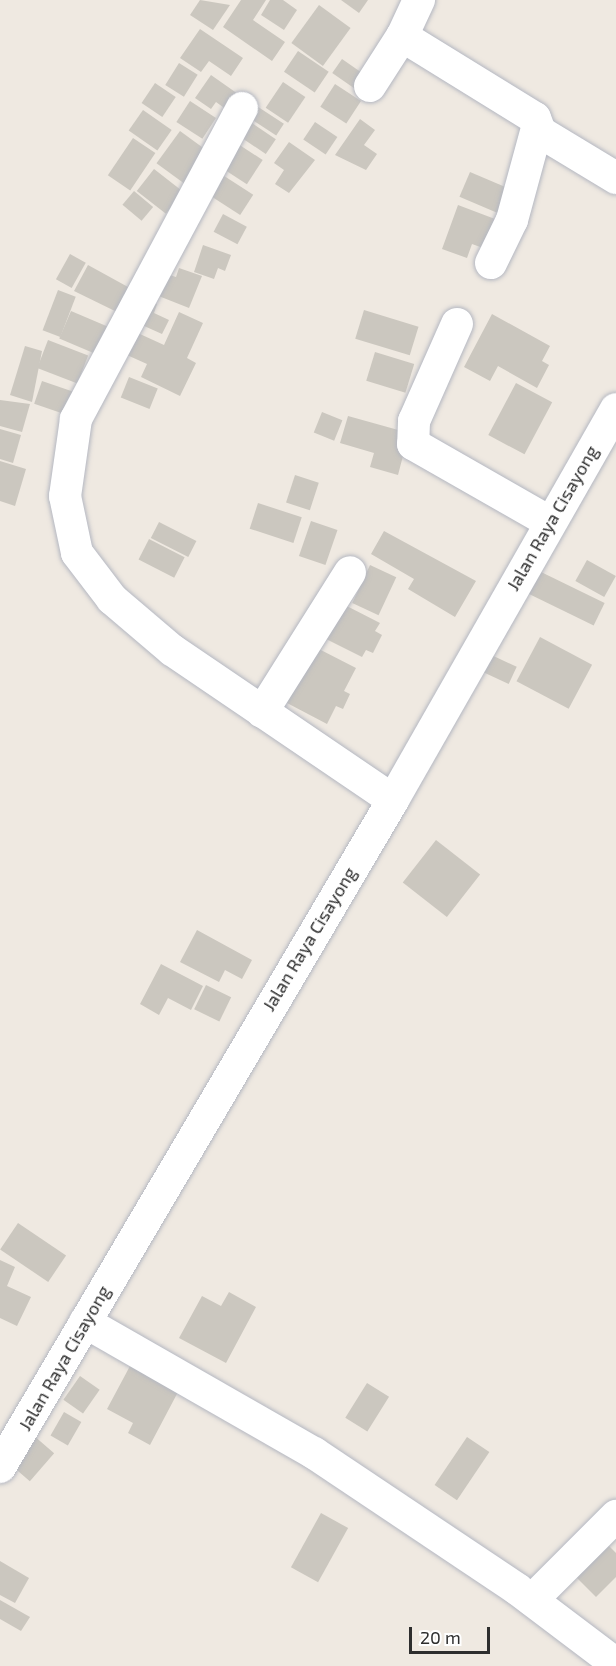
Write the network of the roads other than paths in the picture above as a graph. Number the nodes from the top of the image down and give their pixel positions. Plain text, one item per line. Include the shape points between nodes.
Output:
1 (419, 0) edge
2 (402, 36) junction
3 (370, 86) dead end
4 (242, 108) dead end
5 (537, 128) junction
6 (616, 178) edge
7 (491, 263) dead end
8 (457, 324) dead end
9 (616, 409) edge
10 (550, 522) junction
11 (350, 572) dead end
12 (262, 712) junction
13 (393, 800) junction
14 (85, 1322) junction
15 (0, 1467) edge
16 (616, 1516) edge
17 (532, 1600) junction
18 (616, 1664) edge

1 - 2 street
2 - 3 street
2 - 5 street via 535,118
4 - 12 street via 76,419 65,496 77,553 112,599 172,650
5 - 6 street
5 - 7 street via 512,220
8 - 10 street via 414,421 413,444
9 - 10 street, Jalan Raya Cisayong
10 - 13 street, Jalan Raya Cisayong
11 - 12 street
12 - 13 street
13 - 14 street, Jalan Raya Cisayong
14 - 15 street, Jalan Raya Cisayong
14 - 17 street via 314,1453
16 - 17 street
17 - 18 street

